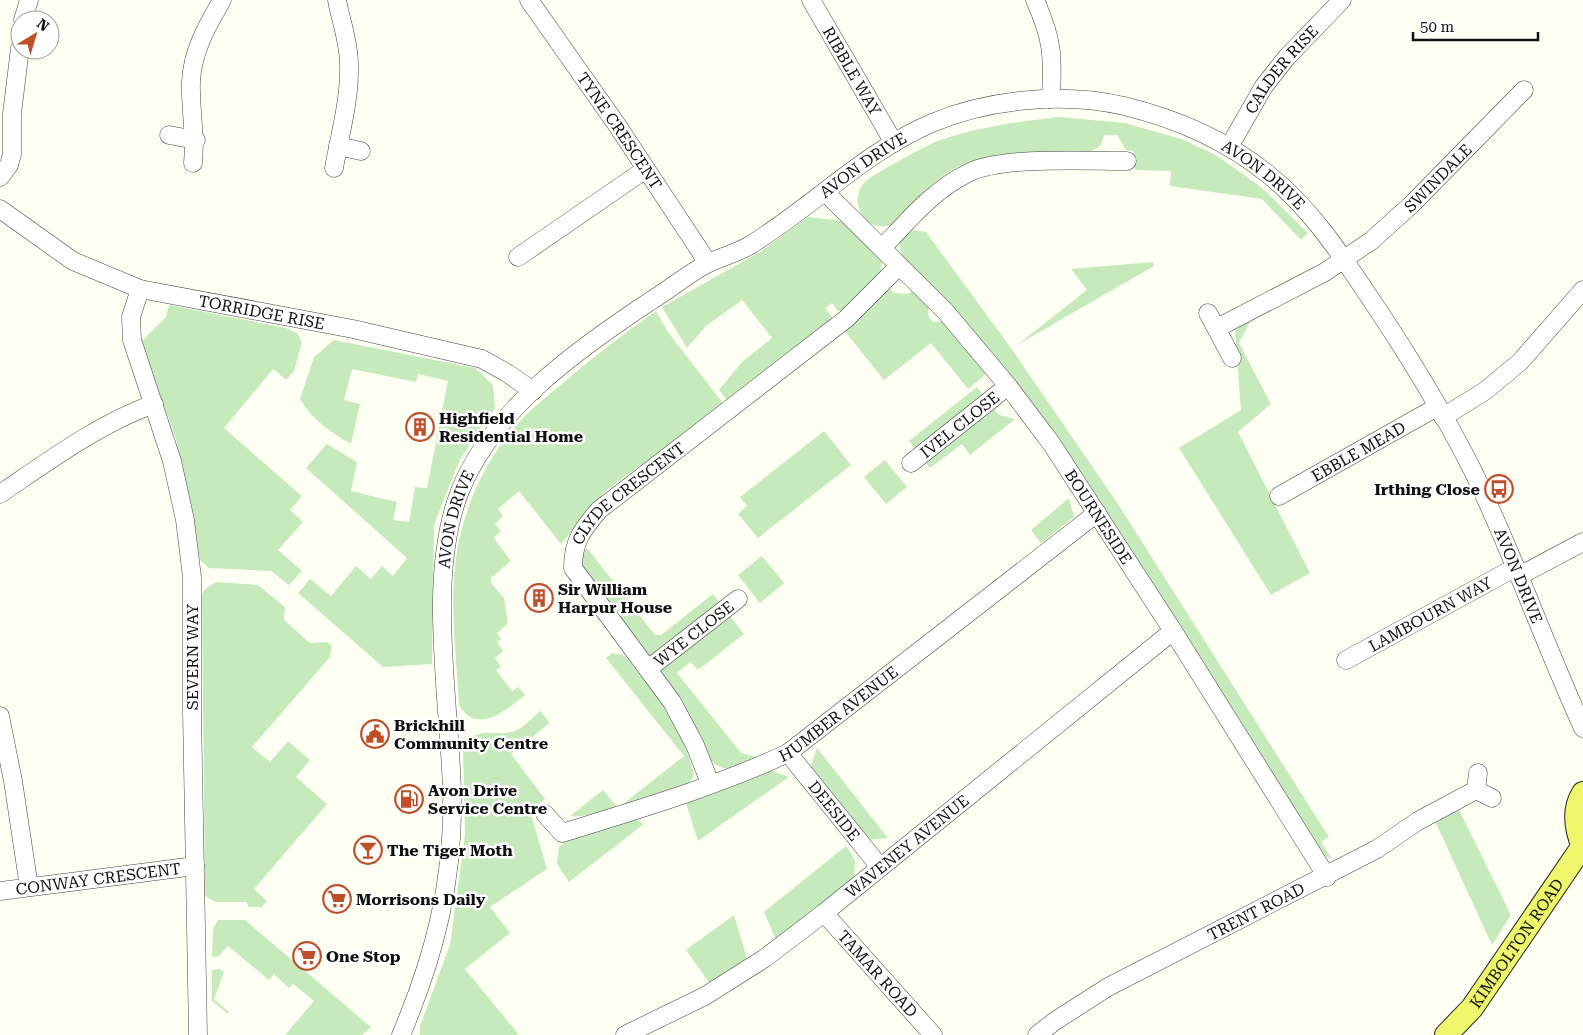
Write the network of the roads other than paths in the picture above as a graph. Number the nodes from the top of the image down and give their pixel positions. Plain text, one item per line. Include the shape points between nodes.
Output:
1 (222, 0) edge
2 (337, 0) edge
3 (529, 0) edge
4 (811, 0) edge
5 (1035, 0) edge
6 (1342, 0) edge
7 (19, 60) edge
8 (1524, 90) dead end
9 (1051, 99) junction
10 (169, 135) dead end
11 (196, 140) junction
12 (894, 143) junction
13 (338, 146) junction
14 (1229, 147) junction
15 (361, 151) dead end
16 (1127, 161) dead end
17 (193, 163) dead end
18 (334, 168) dead end
19 (646, 169) junction
20 (0, 177) edge
21 (825, 192) junction
22 (0, 209) edge
23 (882, 248) junction
24 (518, 257) dead end
25 (1345, 260) junction
26 (708, 262) junction
27 (899, 266) junction
28 (140, 289) junction
29 (1583, 290) edge
30 (1232, 358) dead end
31 (1008, 386) junction
32 (533, 391) junction
33 (154, 404) junction
34 (1440, 412) junction
35 (911, 463) dead end
36 (0, 494) edge
37 (1279, 496) dead end
38 (1097, 513) junction
39 (1583, 542) edge
40 (1517, 572) junction
41 (738, 599) dead end
42 (1173, 631) junction
43 (1346, 660) dead end
44 (648, 669) junction
45 (0, 716) edge
46 (1583, 728) edge
47 (788, 753) junction
48 (710, 783) junction
49 (1583, 793) edge
50 (1492, 798) dead end
51 (545, 814) dead end
52 (1583, 847) edge
53 (195, 866) junction
54 (880, 867) junction
55 (1326, 877) junction
56 (29, 887) junction
57 (0, 891) edge
58 (824, 913) junction
59 (198, 1035) edge
60 (401, 1035) edge
61 (625, 1035) edge
62 (933, 1035) edge
63 (1038, 1035) edge
64 (1446, 1035) edge

1 - 11 street via 204,31 195,58 191,81
2 - 13 street via 350,64
3 - 19 street, TYNE CRESCENT
4 - 12 street, RIBBLE WAY
5 - 9 street via 1048,32 1053,57
6 - 14 street, CALDER RISE via 1264,86
7 - 20 street via 12,114 12,154
8 - 25 street, SWINDALE via 1411,204
9 - 12 street, AVON DRIVE via 997,105 935,122
9 - 14 street, AVON DRIVE via 1104,102 1162,115
10 - 11 street
11 - 17 street
12 - 21 street, AVON DRIVE
13 - 15 street
13 - 18 street
14 - 25 street, AVON DRIVE via 1272,177 1309,213
16 - 23 street via 998,164 969,172 936,193
19 - 24 street
19 - 26 street, TYNE CRESCENT
21 - 23 street, BOURNESIDE
21 - 26 street, AVON DRIVE via 748,248
22 - 28 street, TORRIDGE RISE via 73,261
23 - 27 street, BOURNESIDE
25 - 30 street, SWINDALE via 1212,320
25 - 34 street, AVON DRIVE via 1395,335
26 - 32 street, AVON DRIVE via 603,332
27 - 31 street, BOURNESIDE via 944,311
27 - 44 street, CLYDE CRESCENT via 846,319 600,510 583,529 573,550 573,568
28 - 32 street, TORRIDGE RISE via 352,329 482,359
28 - 33 street, SEVERN WAY via 131,317 132,340
29 - 34 street via 1520,362 1485,391
31 - 35 street, IVEL CLOSE
31 - 38 street, BOURNESIDE via 1051,443
32 - 60 street, AVON DRIVE via 496,428 477,456 460,489 447,530 443,590 452,793 450,857 442,918 422,984
33 - 36 street via 129,412
33 - 53 street, SEVERN WAY via 185,520 192,577
34 - 37 street, EBBLE MEAD
34 - 40 street, AVON DRIVE via 1472,469
38 - 42 street, BOURNESIDE
38 - 47 street, HUMBER AVENUE
39 - 40 street
40 - 43 street, LAMBOURN WAY
40 - 46 street, AVON DRIVE
41 - 44 street, WYE CLOSE
42 - 54 street, WAVENEY AVENUE
42 - 55 street, BOURNESIDE
44 - 48 street, CLYDE CRESCENT via 672,702 695,745
45 - 56 street via 14,781
47 - 48 street, HUMBER AVENUE
47 - 54 street, DEESIDE
48 - 51 street, HUMBER AVENUE via 562,833
49 - 52 main road via 1576,813 1576,830
50 - 55 street, TRENT ROAD via 1477,781 1377,849
52 - 64 main road, KIMBOLTON ROAD via 1472,1008
53 - 56 street, CONWAY CRESCENT
53 - 59 street, SEVERN WAY
54 - 58 street, WAVENEY AVENUE
55 - 63 street, TRENT ROAD via 1108,987
56 - 57 street, CONWAY CRESCENT
58 - 61 street, WAVENEY AVENUE via 765,958 706,996
58 - 62 street, TAMAR ROAD

